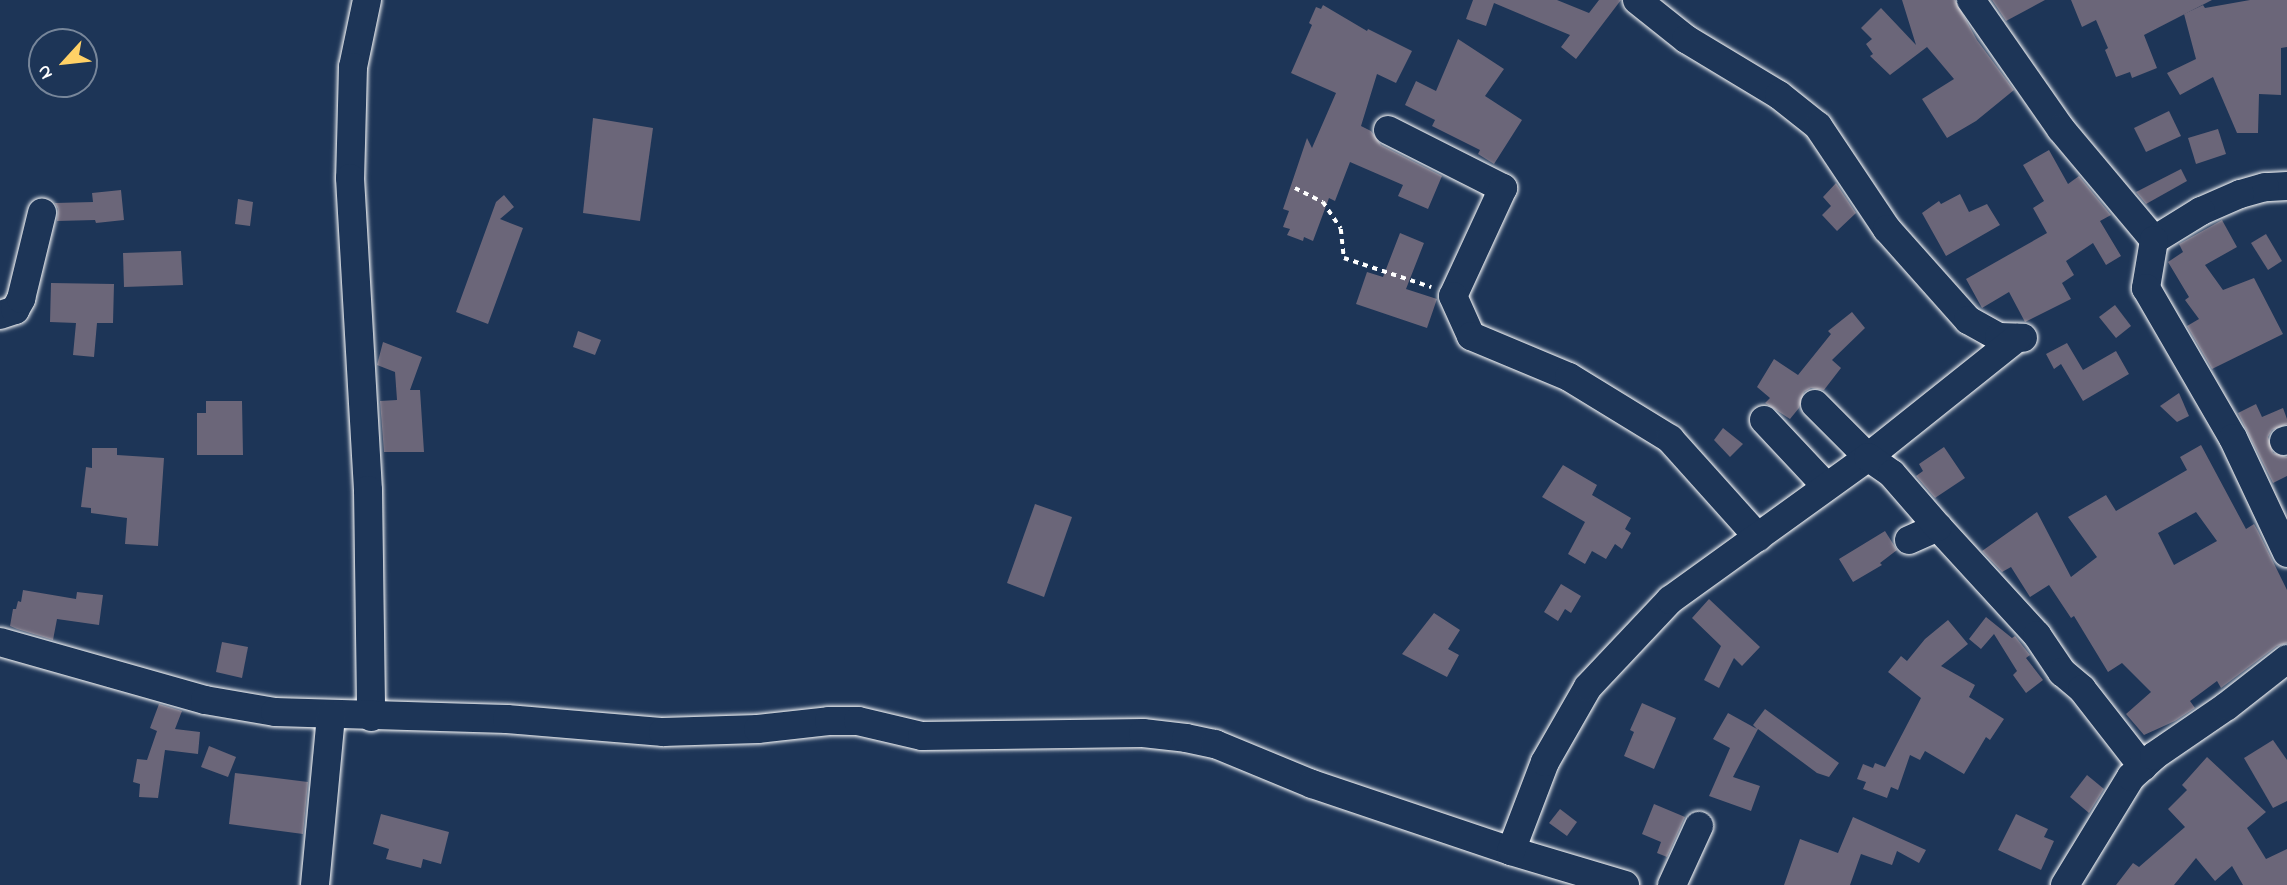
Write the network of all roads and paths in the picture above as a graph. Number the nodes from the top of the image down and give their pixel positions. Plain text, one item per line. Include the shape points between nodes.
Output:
1 (367, 0) edge
2 (1637, 0) edge
3 (1971, 0) edge
4 (1388, 130) dead end
5 (2287, 186) edge
6 (1295, 188) dead end
7 (42, 213) dead end
8 (2154, 240) junction
9 (1453, 296) junction
10 (0, 315) edge
11 (1815, 404) dead end
12 (1764, 421) dead end
13 (1868, 457) junction
14 (1826, 486) junction
15 (1938, 527) junction
16 (1758, 537) junction
17 (1909, 541) dead end
18 (2287, 553) edge
19 (0, 642) edge
20 (2287, 659) edge
21 (331, 715) junction
22 (371, 717) junction
23 (2143, 767) junction
24 (1699, 826) dead end
25 (1511, 851) junction
26 (315, 885) edge
27 (1625, 885) edge
28 (1672, 885) edge
29 (2065, 885) edge

1 - 22 street via 354,67 350,178 368,490
2 - 13 street via 1686,39 1779,95 1818,126 1887,229 1968,320 1999,337 2020,338
3 - 8 street via 2061,129
4 - 9 street via 1503,188
5 - 8 street via 2240,194
6 - 9 path via 1323,202 1341,229 1344,258
7 - 10 street via 21,299 15,310
8 - 18 street via 2146,288 2233,438
9 - 16 street via 1471,336 1569,377 1670,439
11 - 13 street
12 - 14 street
13 - 14 street
13 - 15 street via 1892,474
14 - 16 street
15 - 17 street
15 - 23 street via 2037,635 2062,672 2082,689
16 - 25 street via 1670,600 1588,687 1545,762
19 - 21 street via 205,700 275,712
20 - 23 street
21 - 22 street
21 - 26 street
22 - 25 street via 507,719 663,732 758,729 829,720 858,721 922,736 1143,733 1186,738 1215,744 1312,784
23 - 29 street via 2115,800
24 - 28 street
25 - 27 street

